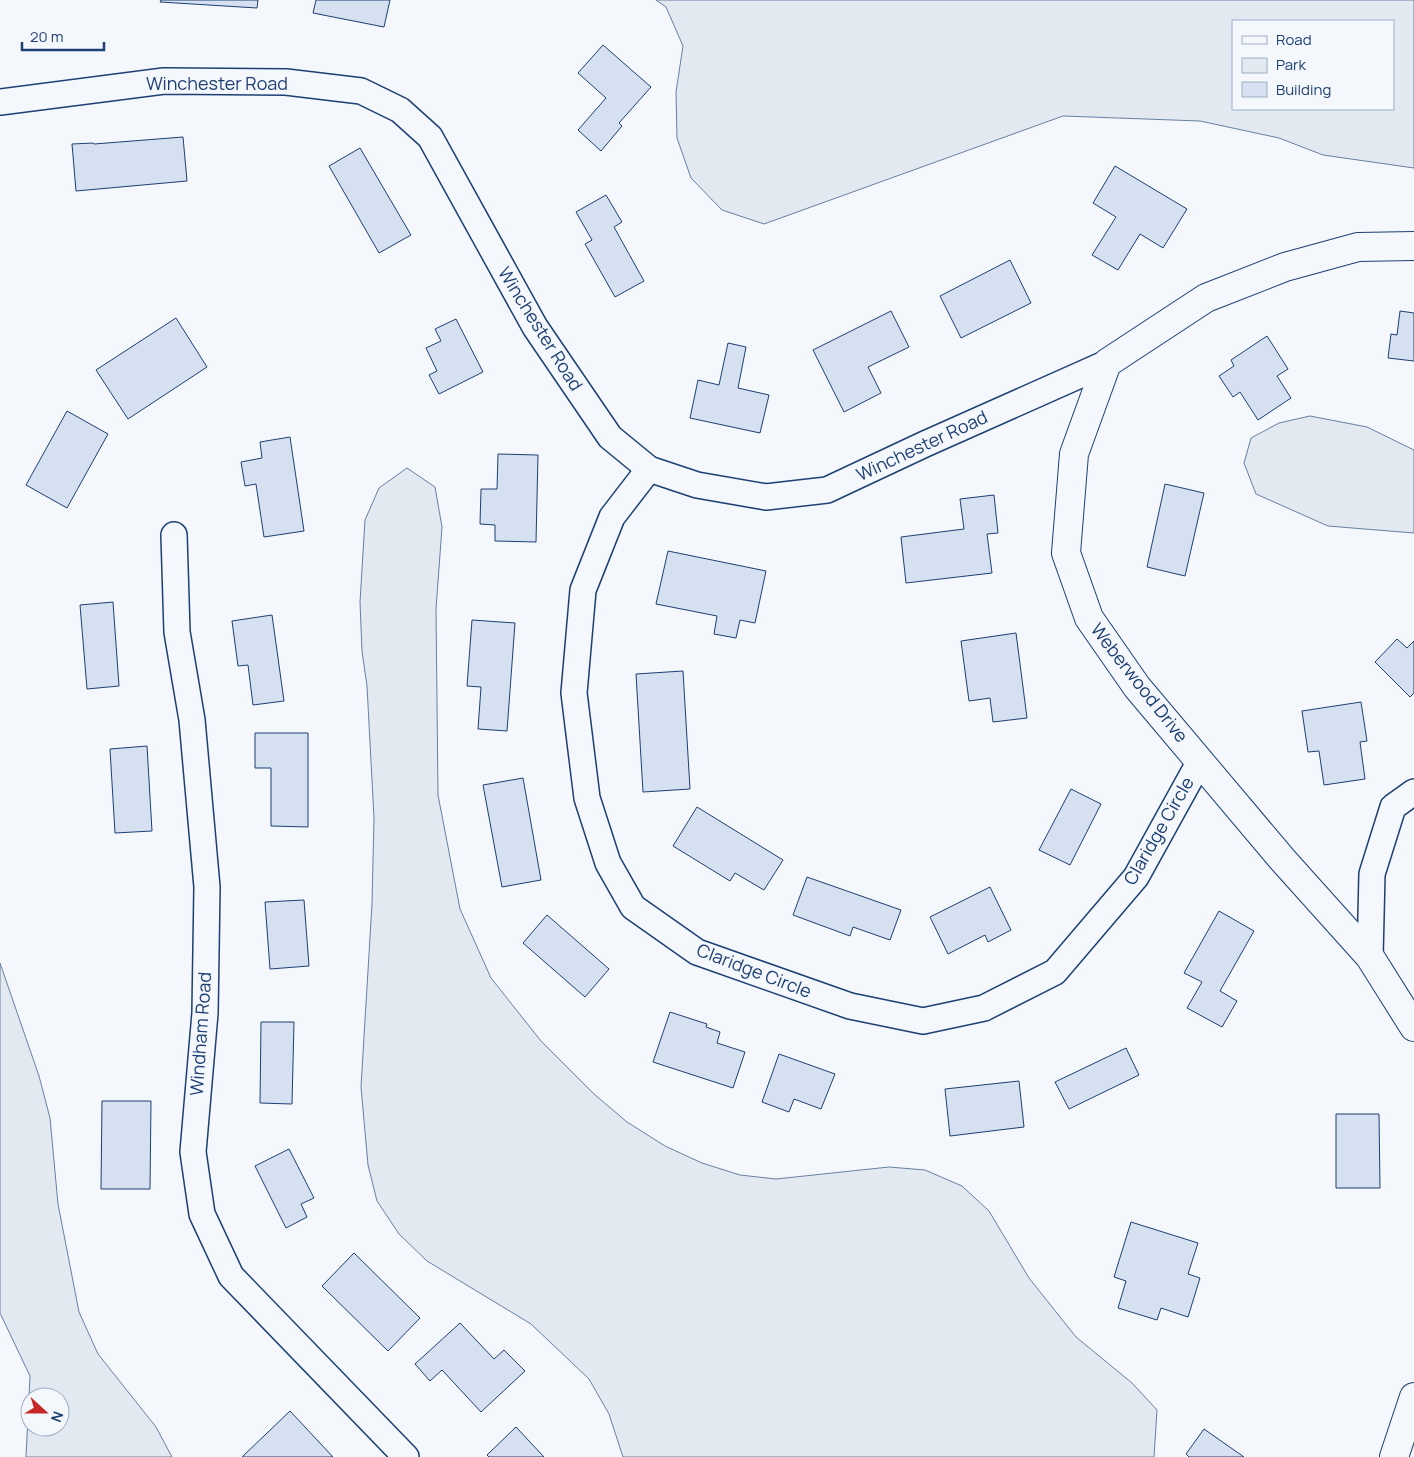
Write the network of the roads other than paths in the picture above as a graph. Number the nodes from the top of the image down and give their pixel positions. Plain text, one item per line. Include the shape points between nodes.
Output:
1 (0, 102) edge
2 (1414, 246) edge
3 (1107, 363) junction
4 (649, 469) junction
5 (174, 535) dead end
6 (1200, 761) junction
7 (1414, 792) edge
8 (1370, 957) junction
9 (1414, 1027) edge
10 (1414, 1397) edge
11 (406, 1457) edge
12 (1394, 1457) edge

1 - 4 street, Winchester Road via 164,81 286,82 361,91 400,110 430,137 535,327 610,437
2 - 3 street via 1358,247 1285,267 1206,298
3 - 4 street, Winchester Road via 828,490 766,497 697,485
3 - 6 street, Weberwood Drive via 1074,454 1066,553 1089,618 1137,686
4 - 6 street, Claridge Circle via 612,517 583,590 574,693 588,798 608,864 633,907 697,952 850,1006 923,1021 984,1008 1055,972 1136,877
5 - 11 street, Windham Road via 177,632 192,720 207,887 205,1013 193,1152 202,1214 231,1276
6 - 8 street, Weberwood Drive
7 - 8 street via 1393,807 1372,874
8 - 9 street, Weberwood Drive
10 - 12 street

